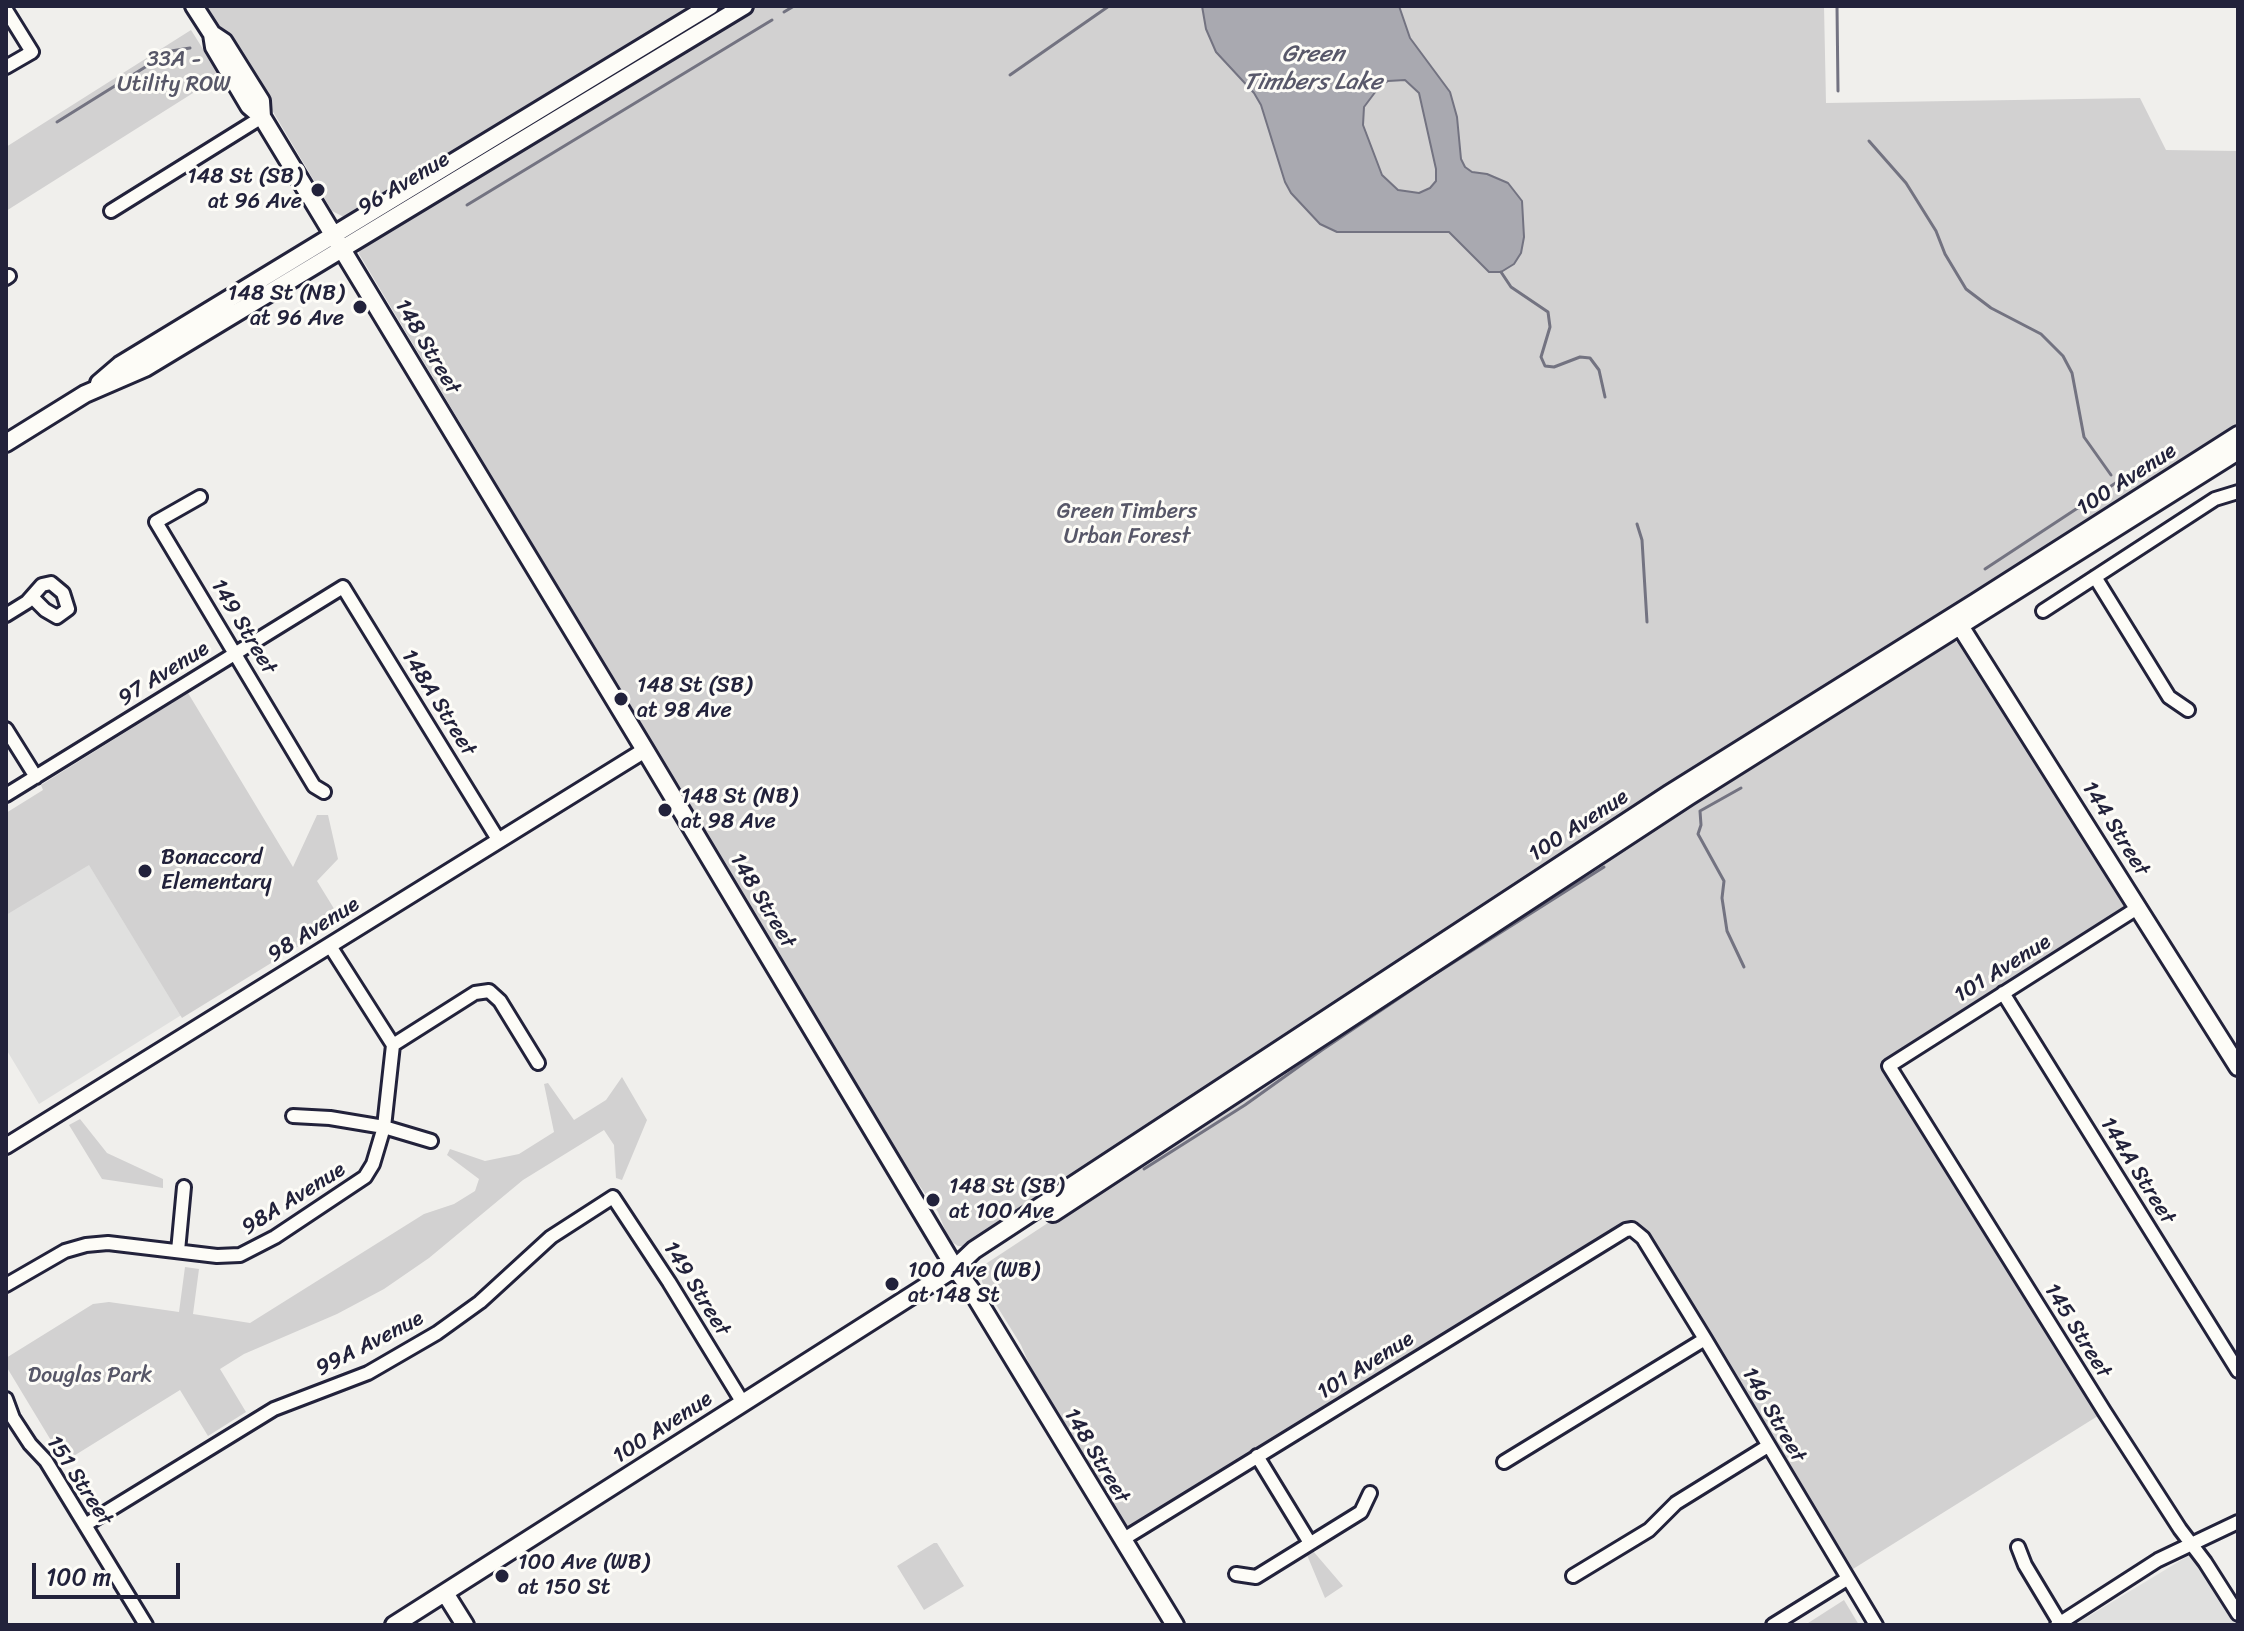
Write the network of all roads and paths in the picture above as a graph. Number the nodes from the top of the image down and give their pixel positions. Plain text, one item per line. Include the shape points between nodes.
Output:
1 (194, 6) edge
2 (710, 6) edge
3 (744, 6) edge
4 (6, 10) edge
5 (6, 67) edge
6 (262, 117) junction
7 (111, 211) dead end
8 (337, 241) junction
9 (2238, 435) edge
10 (6, 443) edge
11 (2238, 451) edge
12 (2238, 492) edge
13 (200, 497) dead end
14 (2095, 577) junction
15 (343, 587) joint
16 (32, 597) dead end
17 (2043, 611) dead end
18 (6, 615) edge
19 (1957, 621) junction
20 (236, 654) junction
21 (2188, 710) dead end
22 (6, 729) edge
23 (645, 750) junction
24 (36, 777) junction
25 (324, 792) dead end
26 (6, 795) edge
27 (499, 841) junction
28 (2139, 907) junction
29 (330, 946) junction
30 (2003, 993) junction
31 (393, 1045) junction
32 (538, 1063) dead end
33 (1889, 1066) joint
34 (2238, 1067) edge
35 (293, 1116) dead end
36 (384, 1127) junction
37 (431, 1141) dead end
38 (6, 1146) edge
39 (184, 1187) dead end
40 (613, 1197) joint
41 (1632, 1229) joint
42 (178, 1251) junction
43 (955, 1268) junction
44 (6, 1285) edge
45 (1705, 1339) junction
46 (2238, 1371) edge
47 (6, 1399) edge
48 (743, 1403) junction
49 (1768, 1446) junction
50 (1257, 1456) junction
51 (1504, 1462) dead end
52 (1370, 1493) dead end
53 (2238, 1522) edge
54 (85, 1525) junction
55 (1122, 1540) junction
56 (1310, 1543) junction
57 (2190, 1543) junction
58 (2018, 1547) dead end
59 (1236, 1574) dead end
60 (1573, 1576) dead end
61 (1847, 1579) junction
62 (445, 1593) junction
63 (2238, 1614) edge
64 (2059, 1624) edge
65 (146, 1625) edge
66 (394, 1625) edge
67 (465, 1625) edge
68 (1175, 1625) edge
69 (1773, 1625) edge
70 (1876, 1625) edge

1 - 6 main road, 148 Street via 261,101
2 - 8 main road, 96 Avenue
3 - 8 main road, 96 Avenue
4 - 5 street via 32,52
6 - 7 street
6 - 8 main road, 148 Street
8 - 10 main road, 96 Avenue via 145,368 85,394
8 - 23 main road, 148 Street
9 - 19 main road, 100 Avenue
11 - 19 main road, 100 Avenue
12 - 14 street via 2215,499
13 - 20 street, 149 Street via 156,522
14 - 17 street
14 - 21 street via 2169,697
15 - 20 street, 97 Avenue
15 - 27 street, 148A Street
16 - 18 street
19 - 28 main road, 144 Street
19 - 43 main road, 100 Avenue via 980,1260
20 - 24 street, 97 Avenue
20 - 25 street, 149 Street via 314,786
22 - 24 street
23 - 27 street, 98 Avenue
23 - 43 main road, 148 Street
24 - 26 street, 97 Avenue
27 - 29 street, 98 Avenue
28 - 30 street, 101 Avenue
28 - 34 main road, 144 Street
29 - 31 street
29 - 38 street, 98 Avenue
30 - 33 street, 101 Avenue
30 - 46 street, 144A Street
31 - 32 street via 475,993 489,991
31 - 36 street, 98A Avenue
33 - 57 street, 145 Street
35 - 36 street
36 - 37 street
36 - 42 street, 98A Avenue via 365,1177 275,1237 240,1255
39 - 42 street
40 - 48 street, 149 Street
40 - 54 street, 99A Avenue via 551,1237 480,1302 427,1339 368,1373 274,1409
41 - 45 street, 146 Street via 1643,1238
41 - 50 street, 101 Avenue
42 - 44 street, 98A Avenue via 86,1245 65,1251
43 - 48 main road, 100 Avenue
43 - 55 main road, 148 Street
45 - 49 street, 146 Street
45 - 51 street
47 - 54 street, 151 Street via 13,1418
48 - 62 main road, 100 Avenue
49 - 60 street
49 - 61 street, 146 Street
50 - 55 street, 101 Avenue
50 - 56 street
52 - 56 street via 1361,1512
53 - 57 street
54 - 65 street, 151 Street
55 - 68 main road, 148 Street
56 - 59 street via 1256,1577
57 - 63 street, 145 Street
57 - 64 street
58 - 64 street
61 - 69 street
61 - 70 street, 146 Street
62 - 66 main road, 100 Avenue
62 - 67 main road

